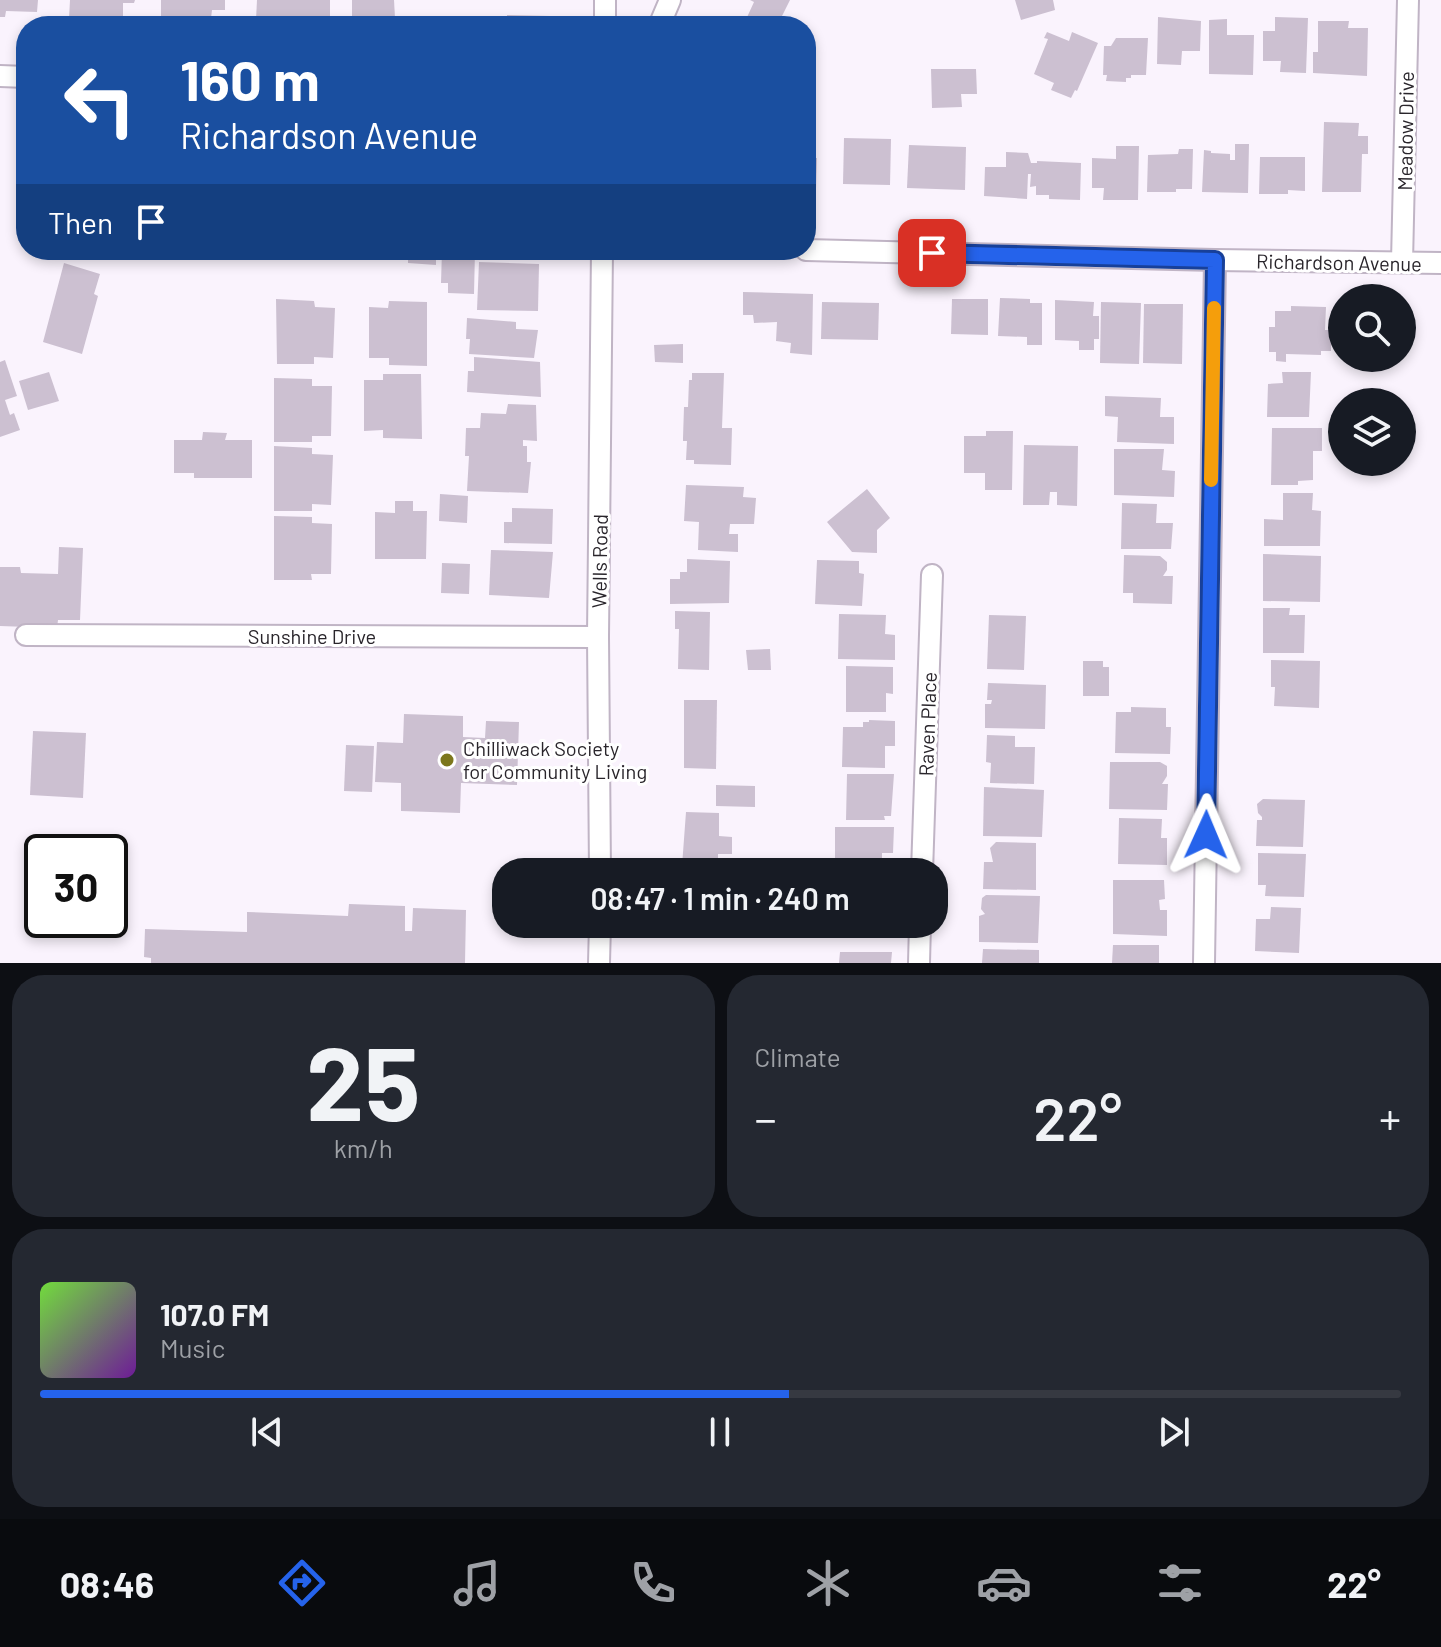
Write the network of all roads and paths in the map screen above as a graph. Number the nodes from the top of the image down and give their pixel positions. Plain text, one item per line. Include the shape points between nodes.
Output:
1 (1408, 0) edge
2 (0, 76) edge
3 (0, 83) edge
4 (816, 250) edge
5 (602, 260) edge
6 (1215, 260) junction
7 (1402, 262) junction
8 (1441, 263) edge
9 (932, 575) dead end
10 (26, 635) dead end
11 (598, 637) junction
12 (600, 858) edge
13 (922, 858) edge
14 (600, 938) edge
15 (920, 938) edge
16 (599, 963) edge
17 (919, 963) edge
18 (1204, 963) edge

1 - 7 street, Meadow Drive
2 - 3 street
4 - 6 street, Richardson Avenue
5 - 11 street, Wells Road
6 - 7 street, Richardson Avenue
6 - 18 street
7 - 8 street, Richardson Avenue
9 - 13 street, Raven Place
10 - 11 street, Sunshine Drive
11 - 12 street, Wells Road
14 - 16 street
15 - 17 street

